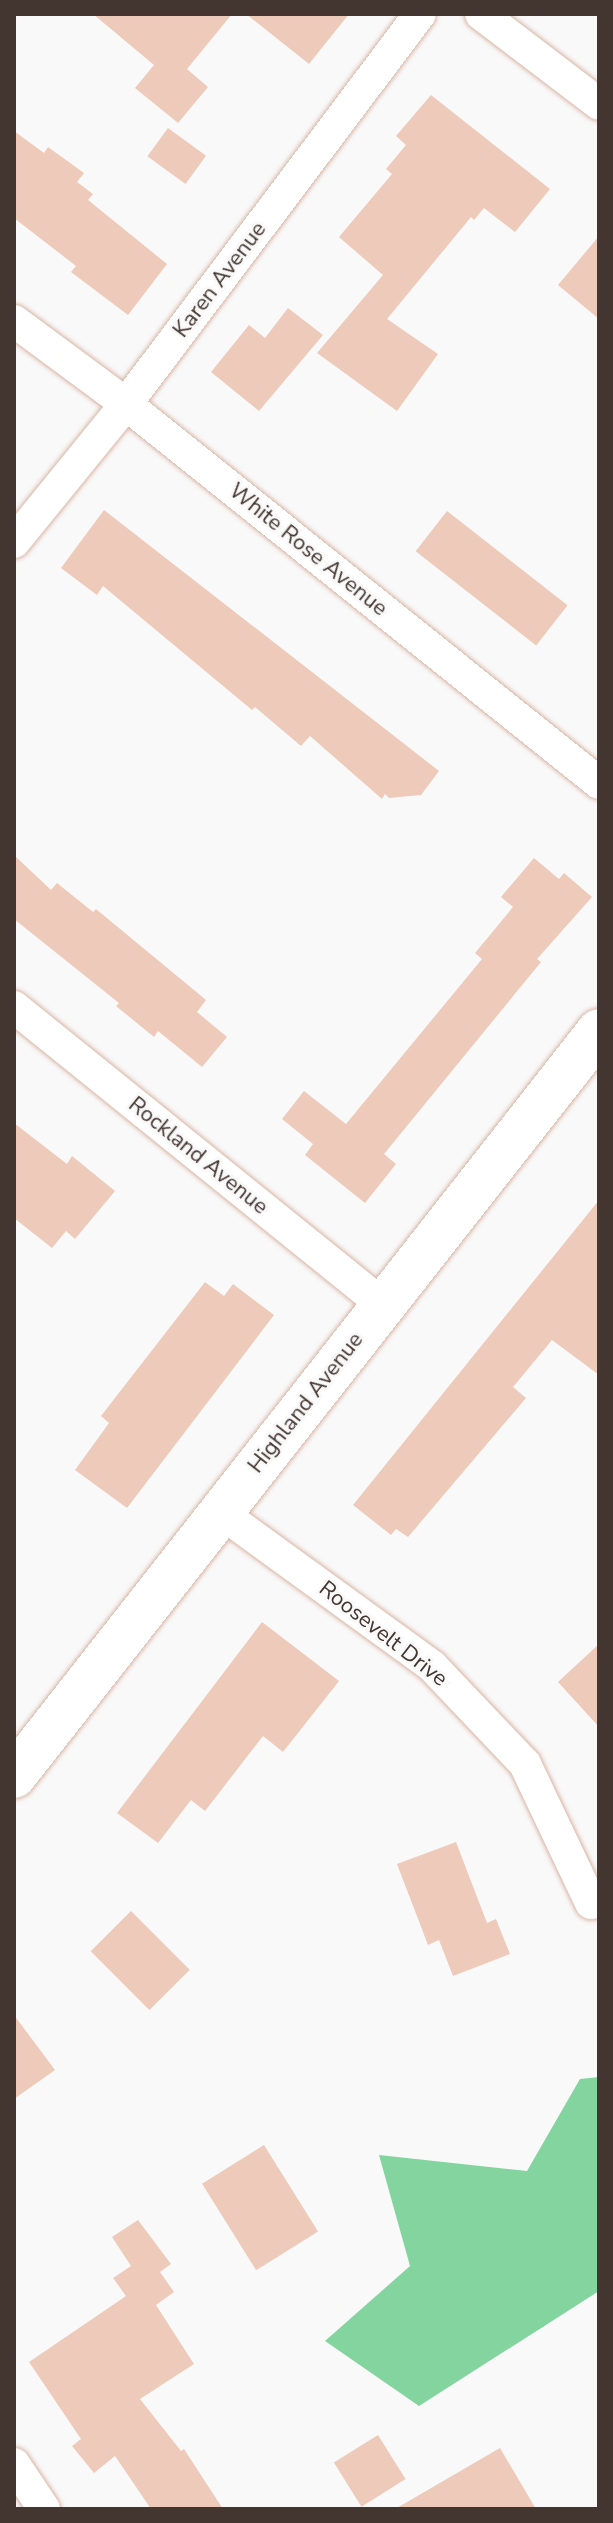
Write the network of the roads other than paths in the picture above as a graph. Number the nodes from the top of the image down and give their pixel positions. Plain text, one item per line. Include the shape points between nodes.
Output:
1 (420, 14) edge
2 (481, 14) edge
3 (599, 104) edge
4 (14, 321) edge
5 (126, 404) junction
6 (14, 542) edge
7 (599, 783) edge
8 (14, 1007) edge
9 (599, 1031) edge
10 (383, 1305) junction
11 (220, 1512) junction
12 (18, 1763) edge
13 (591, 1903) dead end
14 (14, 2464) edge
15 (44, 2509) edge

1 - 5 street, Karen Avenue
2 - 3 street
4 - 5 street, White Rose Avenue
5 - 6 street, Karen Avenue
5 - 7 street, White Rose Avenue
8 - 10 street, Rockland Avenue
9 - 10 main road, Highland Avenue
10 - 11 main road, Highland Avenue
11 - 12 main road, Highland Avenue
11 - 13 street, Roosevelt Drive via 432,1666 515,1753
14 - 15 street

